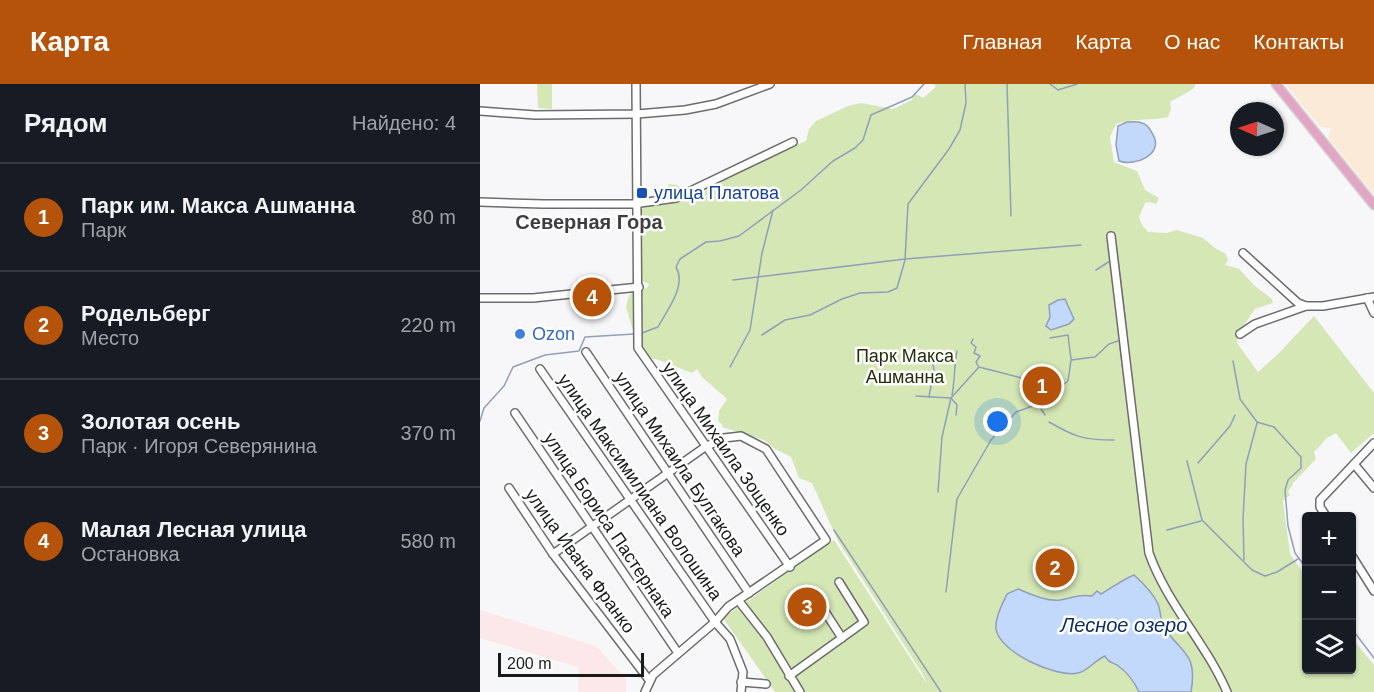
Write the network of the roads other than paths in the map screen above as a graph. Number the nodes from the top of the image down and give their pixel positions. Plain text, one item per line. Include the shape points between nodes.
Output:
1 (636, 84) edge
2 (770, 84) edge
3 (1276, 84) edge
4 (480, 111) edge
5 (637, 114) junction
6 (793, 142) dead end
7 (480, 202) edge
8 (638, 204) junction
9 (1374, 205) edge
10 (1111, 236) dead end
11 (1243, 253) dead end
12 (639, 287) junction
13 (480, 298) edge
14 (1370, 298) edge
15 (1306, 306) junction
16 (1374, 313) edge
17 (1240, 334) dead end
18 (586, 352) dead end
19 (540, 369) dead end
20 (515, 413) dead end
21 (1374, 443) edge
22 (705, 447) junction
23 (1354, 464) junction
24 (669, 474) junction
25 (509, 488) dead end
26 (1374, 488) edge
27 (631, 500) junction
28 (1323, 512) edge
29 (592, 526) junction
30 (553, 554) junction
31 (1356, 562) edge
32 (790, 567) junction
33 (839, 582) dead end
34 (1374, 591) edge
35 (748, 593) junction
36 (738, 600) junction
37 (820, 604) dead end
38 (715, 622) junction
39 (842, 638) junction
40 (678, 653) junction
41 (789, 676) junction
42 (649, 680) junction
43 (741, 682) junction
44 (766, 684) dead end
45 (645, 692) edge
46 (741, 692) edge
47 (800, 692) edge
48 (1227, 692) edge

1 - 5 street
2 - 5 street via 703,108
3 - 9 main road
4 - 5 street
5 - 8 street
6 - 8 street via 676,198
7 - 8 street
8 - 12 street
10 - 48 street via 1149,553 1157,575 1218,671
11 - 15 street
12 - 13 street via 533,298
12 - 22 street, улица Михаила Зощенко via 638,348
14 - 15 street
14 - 16 street
15 - 17 street via 1255,324
18 - 24 street, улица Михаила Булгакова
19 - 27 street, улица Максимилиана Волошина
20 - 29 street, улица Бориса Пастернака
21 - 23 street
22 - 24 street
22 - 32 street, улица Михаила Зощенко
22 - 32 street via 724,438 741,436 766,448 826,540
23 - 26 street
23 - 28 street via 1320,500
24 - 27 street
24 - 35 street, улица Михаила Булгакова
25 - 30 street, улица Ивана Франко
27 - 29 street
27 - 38 street, улица Максимилиана Волошина
29 - 30 street
29 - 40 street, улица Бориса Пастернака
30 - 42 street, улица Ивана Франко
31 - 34 street
32 - 35 street
33 - 39 street via 864,622
35 - 36 street
36 - 38 street
36 - 41 street
37 - 39 street
38 - 40 street
38 - 43 street, улица Максимилиана Волошина via 730,639 743,672
39 - 41 street
40 - 42 street
41 - 47 street
42 - 45 street
43 - 44 street
43 - 46 street, улица Максимилиана Волошина

